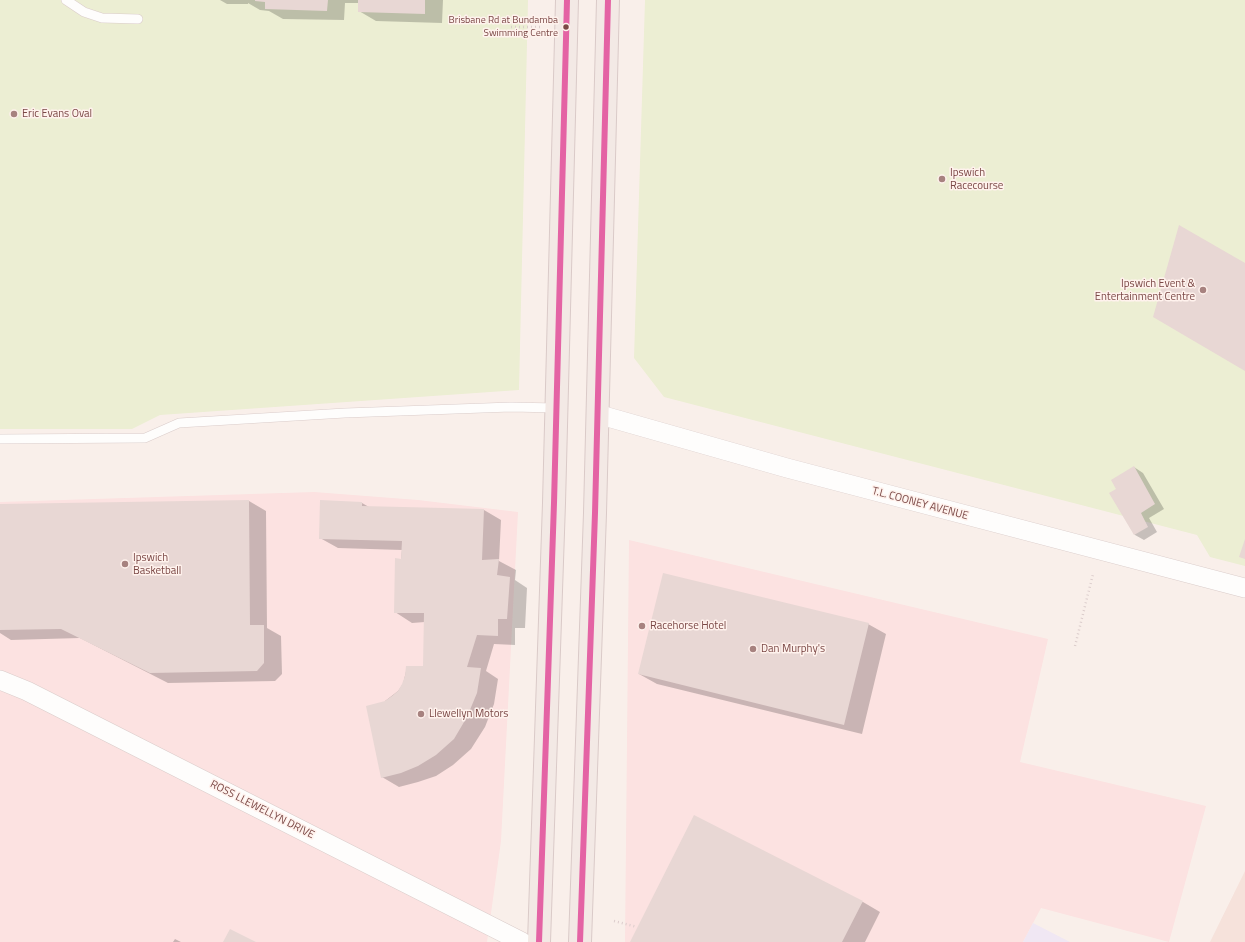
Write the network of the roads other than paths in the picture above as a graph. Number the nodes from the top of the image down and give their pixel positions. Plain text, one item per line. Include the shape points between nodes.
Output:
1 (66, 0) edge
2 (566, 0) edge
3 (608, 0) edge
4 (138, 19) dead end
5 (556, 408) junction
6 (597, 414) junction
7 (0, 439) edge
8 (1245, 588) edge
9 (0, 680) edge
10 (522, 942) edge
11 (539, 942) edge
12 (580, 942) edge

1 - 4 lane via 84,12 102,18
2 - 5 main road
3 - 6 main road
5 - 7 lane via 511,407 345,413 179,423 145,438
5 - 11 main road
6 - 8 street, T.L. COONEY AVENUE via 787,468
6 - 12 main road
9 - 10 street, ROSS LLEWELLYN DRIVE via 27,691

